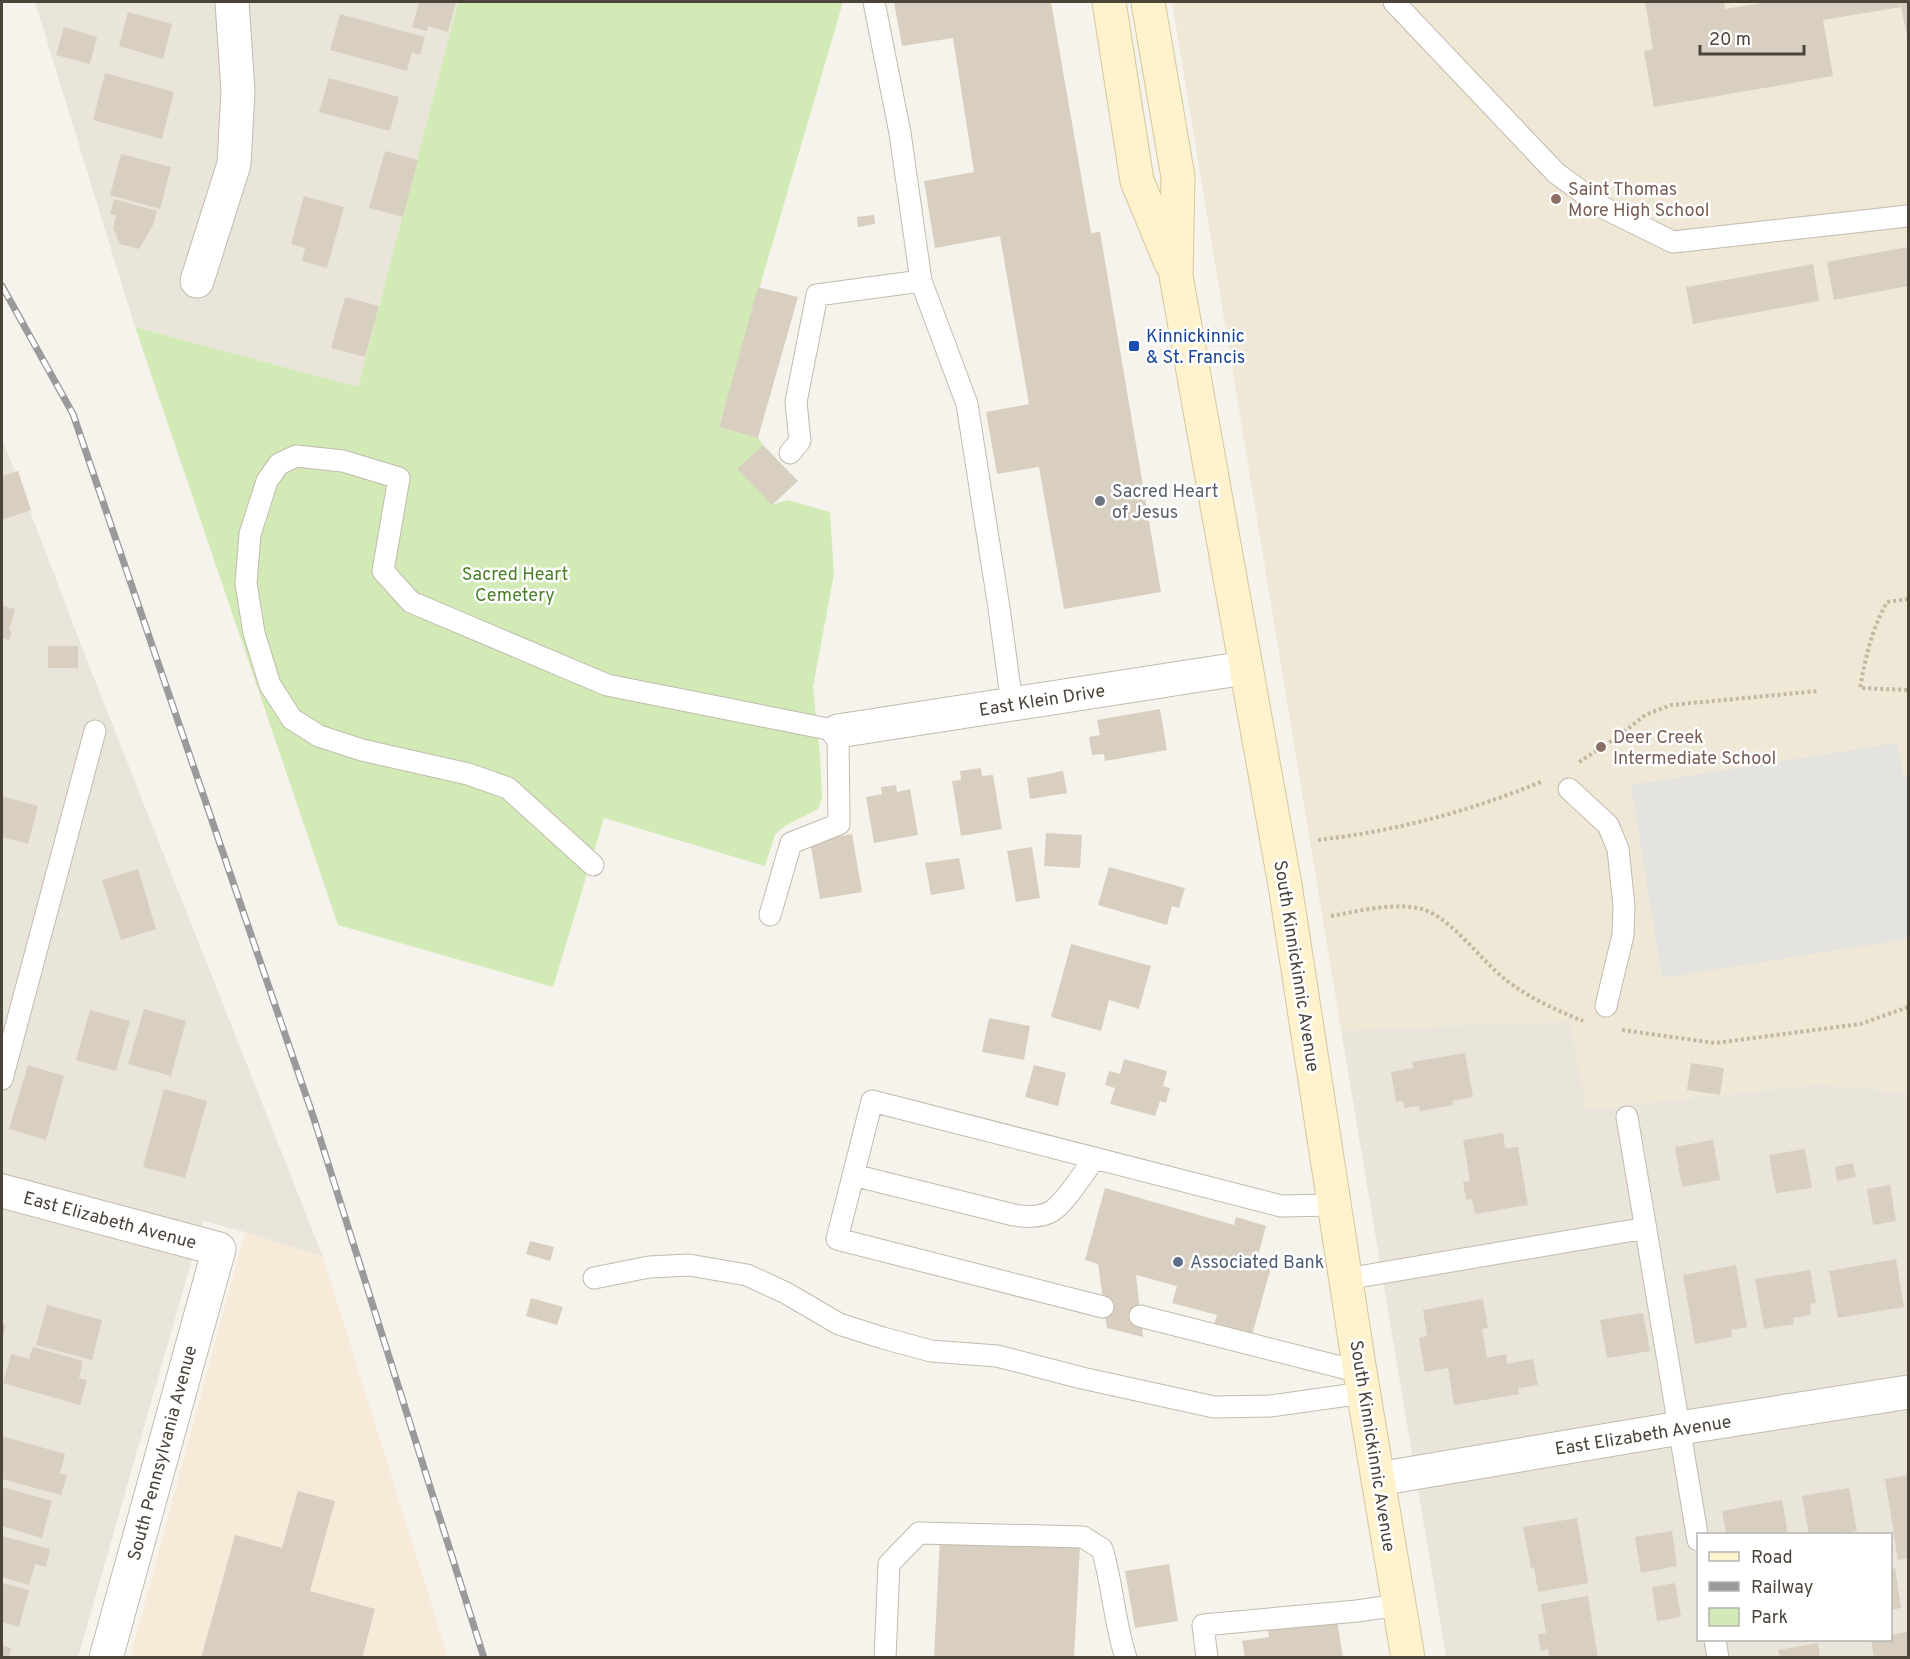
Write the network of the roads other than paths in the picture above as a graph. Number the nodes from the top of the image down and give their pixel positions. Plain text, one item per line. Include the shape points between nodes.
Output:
1 (232, 2) edge
2 (874, 2) edge
3 (1108, 2) edge
4 (1148, 2) edge
5 (1394, 2) edge
6 (1908, 216) edge
7 (1176, 276) junction
8 (197, 281) dead end
9 (921, 281) junction
10 (790, 453) dead end
11 (1245, 668) junction
12 (1012, 704) junction
13 (95, 731) dead end
14 (838, 731) junction
15 (1569, 789) dead end
16 (593, 865) dead end
17 (770, 915) dead end
18 (1606, 1006) dead end
19 (2, 1079) edge
20 (1627, 1117) dead end
21 (1095, 1158) junction
22 (853, 1175) junction
23 (2, 1191) edge
24 (1334, 1204) junction
25 (1646, 1228) junction
26 (219, 1250) joint
27 (594, 1278) dead end
28 (1346, 1280) junction
29 (1103, 1306) dead end
30 (1140, 1316) dead end
31 (1361, 1383) junction
32 (1908, 1392) edge
33 (1680, 1428) junction
34 (1378, 1479) junction
35 (1697, 1534) edge
36 (1399, 1605) junction
37 (1715, 1641) edge
38 (106, 1658) edge
39 (885, 1658) edge
40 (1126, 1658) edge
41 (1207, 1658) edge
42 (1408, 1658) edge
43 (1718, 1658) edge

1 - 8 street via 238,91 234,164
2 - 9 lane via 900,133
3 - 7 main road, South Kinnickinnic Avenue via 1137,181
4 - 7 main road, South Kinnickinnic Avenue via 1178,177
5 - 6 lane via 1556,172 1604,208 1673,242
7 - 11 main road, South Kinnickinnic Avenue
9 - 10 lane via 817,295 796,402 800,441
9 - 12 lane via 967,404
11 - 12 street, East Klein Drive
11 - 24 main road, South Kinnickinnic Avenue via 1285,885
12 - 14 street, East Klein Drive
13 - 19 lane
14 - 16 lane via 607,685 411,602 383,571 399,478 342,461 296,456 279,464 267,481 250,534 246,583 270,685 292,719 319,736 362,750 468,774 508,788
14 - 17 lane via 839,824 791,843
15 - 18 lane via 1608,825 1618,849 1623,935
20 - 25 lane
21 - 22 lane via 1057,1207 1035,1216 1014,1215
21 - 22 lane via 872,1101
21 - 24 lane via 1281,1206
22 - 29 lane via 837,1239
23 - 26 street, East Elizabeth Avenue
24 - 28 main road, South Kinnickinnic Avenue
25 - 28 lane
25 - 33 lane
26 - 38 street, South Pennsylvania Avenue
27 - 31 lane via 649,1267 689,1265 747,1275 839,1324 883,1338 931,1351 997,1356 1214,1407 1270,1406
28 - 31 main road, South Kinnickinnic Avenue
30 - 31 lane via 1243,1342
31 - 34 main road, South Kinnickinnic Avenue
32 - 33 street, East Elizabeth Avenue
33 - 34 street, East Elizabeth Avenue
33 - 35 lane
34 - 36 main road, South Kinnickinnic Avenue
36 - 41 lane via 1203,1625
36 - 42 main road, South Kinnickinnic Avenue
37 - 43 lane
39 - 40 lane via 889,1564 920,1533 1083,1537 1102,1549

